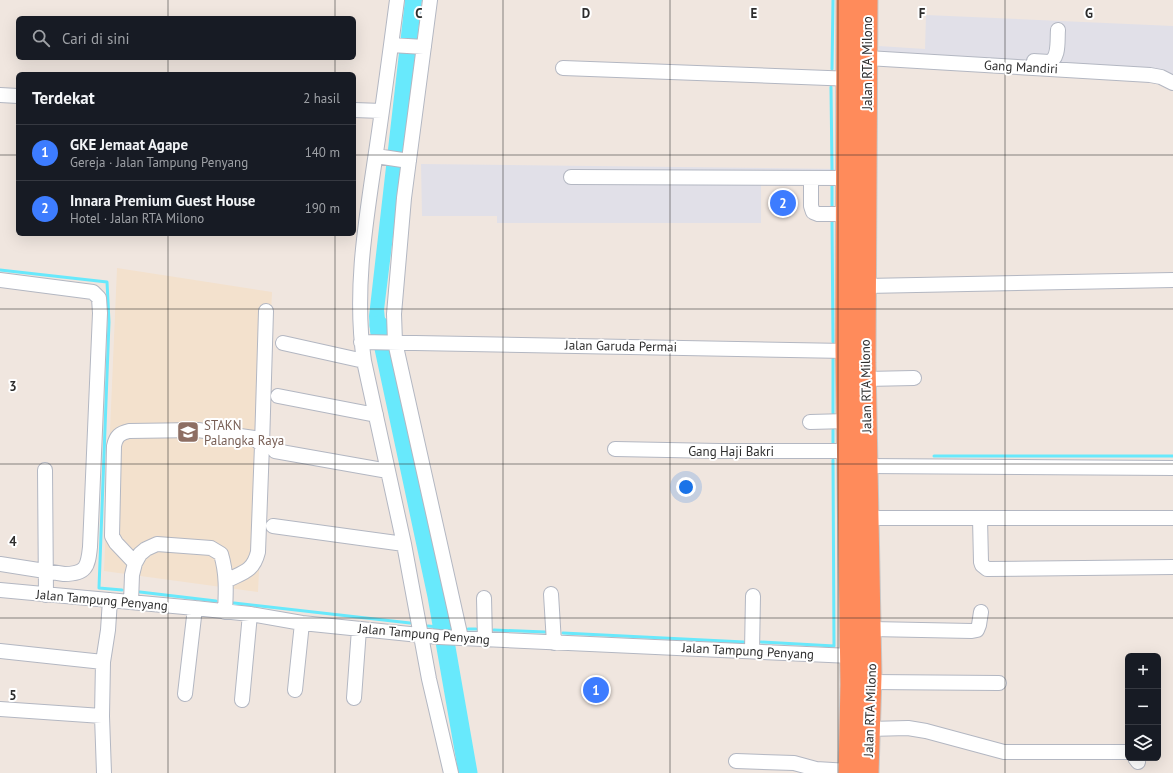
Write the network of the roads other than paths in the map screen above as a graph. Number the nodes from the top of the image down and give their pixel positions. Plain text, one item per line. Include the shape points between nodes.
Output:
1 (397, 0) edge
2 (430, 0) edge
3 (847, 0) edge
4 (867, 0) edge
5 (1058, 30) dead end
6 (409, 46) junction
7 (867, 54) junction
8 (563, 68) dead end
9 (857, 79) junction
10 (1173, 83) edge
11 (0, 95) edge
12 (16, 96) edge
13 (356, 110) edge
14 (382, 111) junction
15 (378, 157) junction
16 (406, 161) junction
17 (571, 177) dead end
18 (811, 178) junction
19 (847, 178) junction
20 (847, 214) junction
21 (0, 280) edge
22 (1173, 280) edge
23 (866, 286) junction
24 (266, 311) dead end
25 (379, 342) junction
26 (283, 343) dead end
27 (846, 351) junction
28 (364, 361) junction
29 (914, 378) dead end
30 (866, 379) junction
31 (278, 396) dead end
32 (376, 414) junction
33 (847, 421) junction
34 (810, 422) dead end
35 (262, 445) junction
36 (615, 449) dead end
37 (275, 451) dead end
38 (848, 451) junction
39 (868, 466) junction
40 (1173, 468) edge
41 (45, 470) dead end
42 (388, 471) junction
43 (868, 518) junction
44 (980, 518) junction
45 (1173, 518) edge
46 (273, 526) dead end
47 (404, 544) junction
48 (135, 563) junction
49 (0, 564) edge
50 (1173, 567) edge
51 (46, 571) junction
52 (226, 581) junction
53 (0, 590) edge
54 (552, 594) dead end
55 (46, 595) junction
56 (753, 596) dead end
57 (484, 598) dead end
58 (110, 600) junction
59 (131, 602) junction
60 (195, 608) junction
61 (225, 612) junction
62 (981, 612) dead end
63 (250, 614) junction
64 (302, 623) junction
65 (359, 629) junction
66 (871, 629) junction
67 (420, 635) junction
68 (450, 637) junction
69 (485, 640) junction
70 (554, 643) junction
71 (0, 651) edge
72 (752, 651) junction
73 (851, 656) junction
74 (103, 662) junction
75 (871, 682) junction
76 (999, 683) dead end
77 (295, 690) dead end
78 (186, 694) dead end
79 (354, 698) dead end
80 (242, 700) dead end
81 (0, 709) edge
82 (102, 716) junction
83 (869, 729) junction
84 (1125, 758) edge
85 (736, 761) dead end
86 (816, 771) edge
87 (855, 772) edge
88 (104, 773) edge
89 (451, 773) edge

1 - 6 street
2 - 6 street
3 - 9 highway, Jalan RTA Milono
4 - 7 highway, Jalan RTA Milono
5 - 7 street via 1056,55 1048,62
6 - 14 street
6 - 16 street
7 - 9 highway, Jalan RTA Milono
7 - 10 street, Gang Mandiri via 1150,75
8 - 9 street
9 - 19 highway, Jalan RTA Milono
9 - 23 highway, Jalan RTA Milono
11 - 12 street
13 - 14 street
14 - 15 street
15 - 16 street
15 - 25 street via 366,222 359,292
16 - 25 street via 394,314
17 - 18 street
18 - 19 street
18 - 20 street via 813,212
19 - 20 highway, Jalan RTA Milono
20 - 27 highway, Jalan RTA Milono
21 - 51 street via 85,290 93,292 99,298 89,560 86,568 80,572 64,574
22 - 23 street
23 - 30 highway, Jalan RTA Milono
24 - 35 street
25 - 27 street, Jalan Garuda Permai
25 - 28 street
25 - 68 street
26 - 28 street
27 - 33 highway, Jalan RTA Milono
28 - 32 street
29 - 30 street
30 - 39 highway, Jalan RTA Milono
31 - 32 street
32 - 42 street
33 - 34 street
33 - 38 highway, Jalan RTA Milono
35 - 48 street via 254,438 198,430 122,432 114,446 112,536
35 - 52 street via 258,552 253,566
36 - 38 street, Gang Haji Bakri
37 - 42 street
38 - 73 highway, Jalan RTA Milono
39 - 40 street
39 - 43 highway, Jalan RTA Milono
41 - 51 street
42 - 47 street
43 - 44 street
43 - 66 highway, Jalan RTA Milono
44 - 45 street
44 - 50 street via 981,562 987,569
46 - 47 street
47 - 67 street
48 - 52 street via 140,554 157,544 211,548 222,554
48 - 59 street
49 - 51 street
51 - 55 street
52 - 61 street
53 - 55 street, Jalan Tampung Penyang
54 - 70 street
55 - 58 street, Jalan Tampung Penyang
56 - 72 street
57 - 69 street
58 - 59 street, Jalan Tampung Penyang
58 - 74 street
59 - 60 street, Jalan Tampung Penyang
60 - 61 street, Jalan Tampung Penyang
60 - 78 street
61 - 63 street, Jalan Tampung Penyang
62 - 66 street via 977,630 972,631
63 - 64 street, Jalan Tampung Penyang
63 - 80 street
64 - 65 street, Jalan Tampung Penyang
64 - 77 street
65 - 67 street, Jalan Tampung Penyang
65 - 79 street
66 - 75 highway, Jalan RTA Milono
67 - 68 street, Jalan Tampung Penyang
67 - 89 street
68 - 69 street, Jalan Tampung Penyang
69 - 70 street, Jalan Tampung Penyang
70 - 72 street, Jalan Tampung Penyang
71 - 74 street
72 - 73 street, Jalan Tampung Penyang
73 - 87 highway, Jalan RTA Milono
74 - 82 street
75 - 76 street
75 - 83 highway, Jalan RTA Milono
81 - 82 street
82 - 88 street
83 - 84 street via 908,728 926,731 1004,752
83 - 87 highway, Jalan RTA Milono
85 - 86 street via 794,763
86 - 87 street

